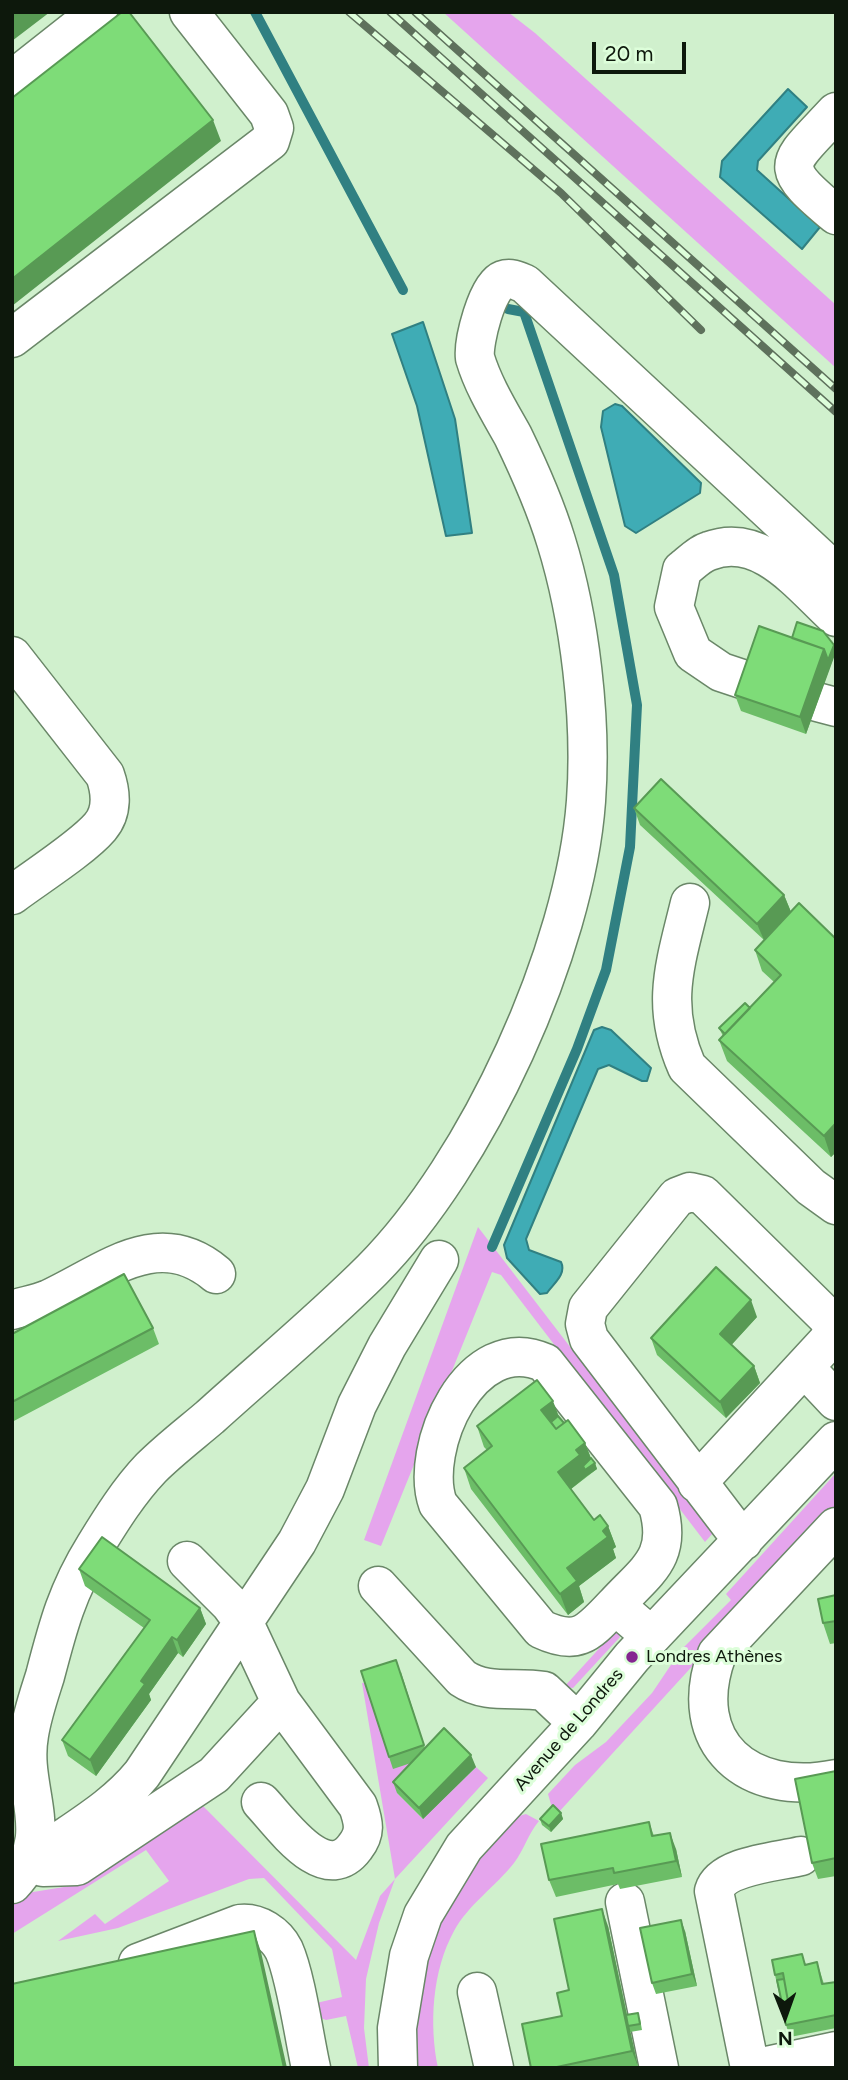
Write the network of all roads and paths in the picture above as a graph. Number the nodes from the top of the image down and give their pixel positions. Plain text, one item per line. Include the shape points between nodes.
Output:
1 (98, 12) edge
2 (190, 12) edge
3 (12, 80) edge
4 (836, 113) edge
5 (836, 215) edge
6 (12, 338) edge
7 (836, 573) edge
8 (836, 617) edge
9 (12, 656) edge
10 (751, 682) edge
11 (12, 895) edge
12 (690, 903) dead end
13 (836, 1205) edge
14 (439, 1260) dead end
15 (216, 1273) dead end
16 (12, 1310) edge
17 (805, 1368) junction
18 (836, 1401) edge
19 (836, 1441) edge
20 (697, 1483) junction
21 (836, 1527) edge
22 (743, 1541) junction
23 (187, 1561) dead end
24 (378, 1586) dead end
25 (615, 1605) junction
26 (244, 1623) junction
27 (652, 1636) junction
28 (281, 1702) junction
29 (578, 1723) junction
30 (836, 1779) edge
31 (261, 1802) dead end
32 (801, 1856) dead end
33 (21, 1873) edge
34 (625, 1902) dead end
35 (106, 1971) edge
36 (477, 1992) dead end
37 (836, 2051) edge
38 (311, 2068) edge
39 (398, 2068) edge
40 (494, 2068) edge
41 (659, 2068) edge
42 (750, 2068) edge
43 (757, 2068) edge

1 - 3 street
2 - 6 street via 269,114 274,128 270,141
4 - 5 street via 797,154 793,167 798,183
7 - 33 street via 525,284 502,280 492,290 473,344 475,358 525,460 557,542 576,633 585,718 586,801 557,948 482,1117 390,1252 149,1470 114,1516 65,1600 28,1737 27,1762 37,1824 36,1841
8 - 10 street via 770,557 738,545 708,551 682,569 674,607 693,653 721,672
9 - 11 street via 105,775 110,790 109,809 100,827
12 - 13 street via 670,986 676,1043 687,1067 811,1187
14 - 26 street via 357,1405 325,1489 298,1542
15 - 16 street via 198,1259 179,1253 145,1254 45,1301
17 - 18 street
17 - 20 street
17 - 20 street via 828,1342 833,1329 830,1321 703,1195 690,1192 677,1197 588,1308 585,1324 589,1339
19 - 22 street, Avenue de Londres
20 - 22 street
21 - 30 street via 717,1654 706,1703 713,1731 729,1756 751,1773 802,1784
22 - 27 street, Avenue de Londres
23 - 26 street
24 - 29 street via 473,1686 544,1691
25 - 25 street via 660,1555 664,1525 658,1506 545,1363 530,1356 512,1356 492,1364 472,1378 449,1415 433,1470 432,1488 438,1504 541,1629 559,1638 588,1633
25 - 27 street
26 - 28 street
26 - 33 street via 129,1790
27 - 29 street, Avenue de Londres
28 - 31 street via 358,1807 364,1823 362,1838 351,1853 336,1860 320,1859
28 - 33 street via 214,1775 88,1859 76,1866
29 - 39 street, Avenue de Londres via 464,1847 423,1915 402,1991
32 - 42 street via 727,1873 714,1891
34 - 41 street
35 - 38 street via 147,1961 240,1924 261,1926 285,1952
36 - 40 street
37 - 43 street

